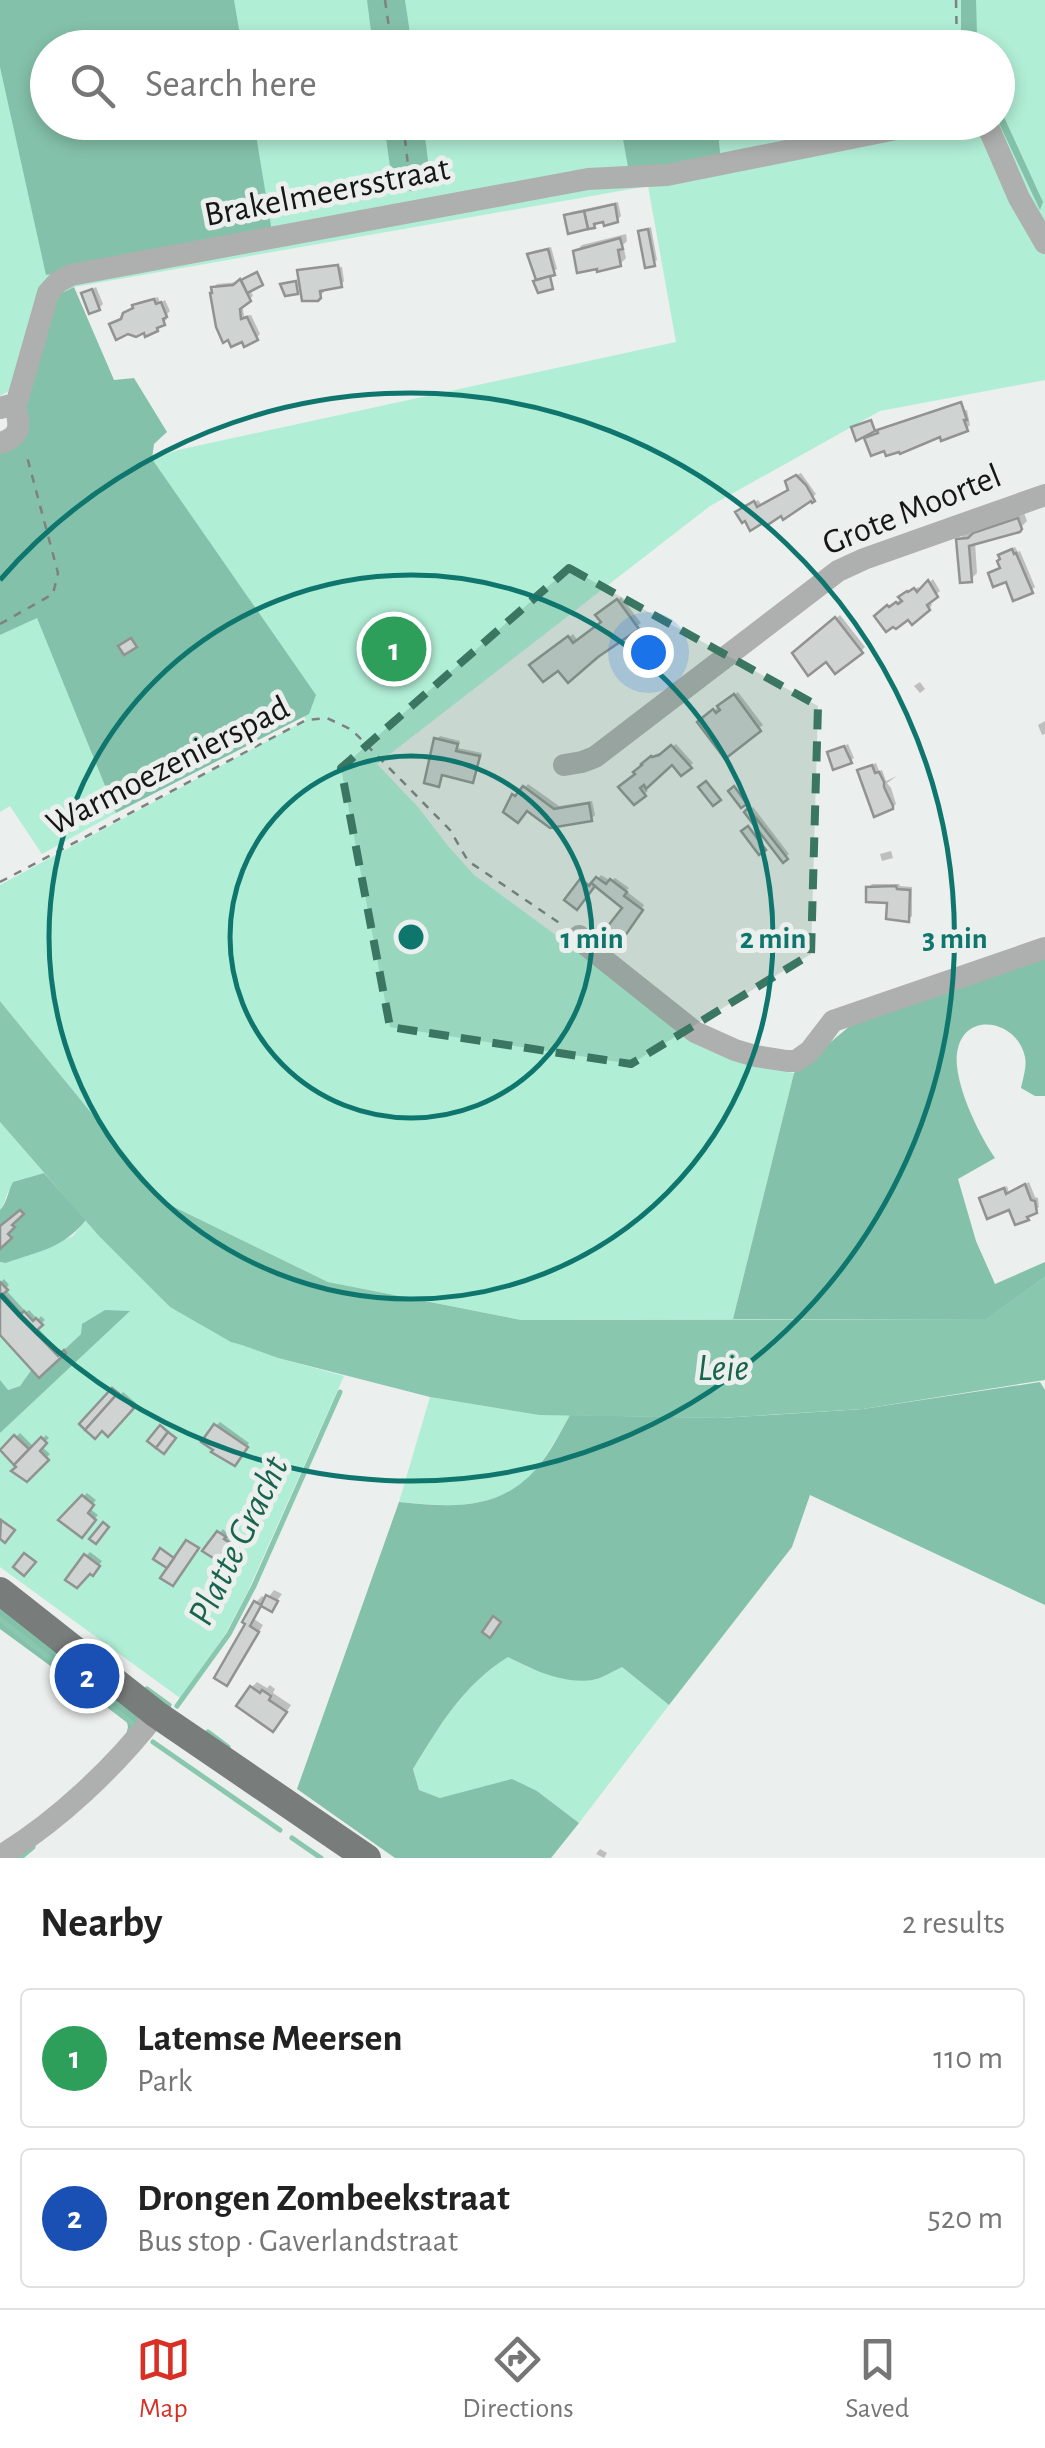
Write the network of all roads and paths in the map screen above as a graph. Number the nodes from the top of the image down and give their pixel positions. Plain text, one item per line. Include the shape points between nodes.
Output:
1 (386, 0) edge
2 (956, 0) edge
3 (390, 30) edge
4 (957, 30) edge
5 (404, 140) edge
6 (842, 140) edge
7 (995, 140) edge
8 (414, 212) junction
9 (1045, 243) edge
10 (7, 406) edge
11 (9, 435) edge
12 (1045, 496) edge
13 (0, 624) edge
14 (564, 765) dead end
15 (0, 882) edge
16 (579, 936) joint
17 (1045, 948) edge
18 (0, 1592) edge
19 (160, 1716) junction
20 (0, 1856) edge
21 (367, 1858) edge

1 - 3 path
2 - 4 path
5 - 8 path
6 - 8 street, Brakelmeersstraat via 666,175 588,179
7 - 9 street
8 - 10 street, Brakelmeersstraat via 58,282 48,293
10 - 11 street via 20,418
11 - 13 path via 58,573 53,594
12 - 14 street, Grote Moortel via 838,571 595,757
15 - 16 path, Warmoezenierspad via 306,720 326,718 352,730 450,830 468,861
16 - 17 street via 695,1032 755,1056 788,1061 810,1051 833,1021
18 - 19 main road
19 - 20 street via 94,1781
19 - 21 main road

